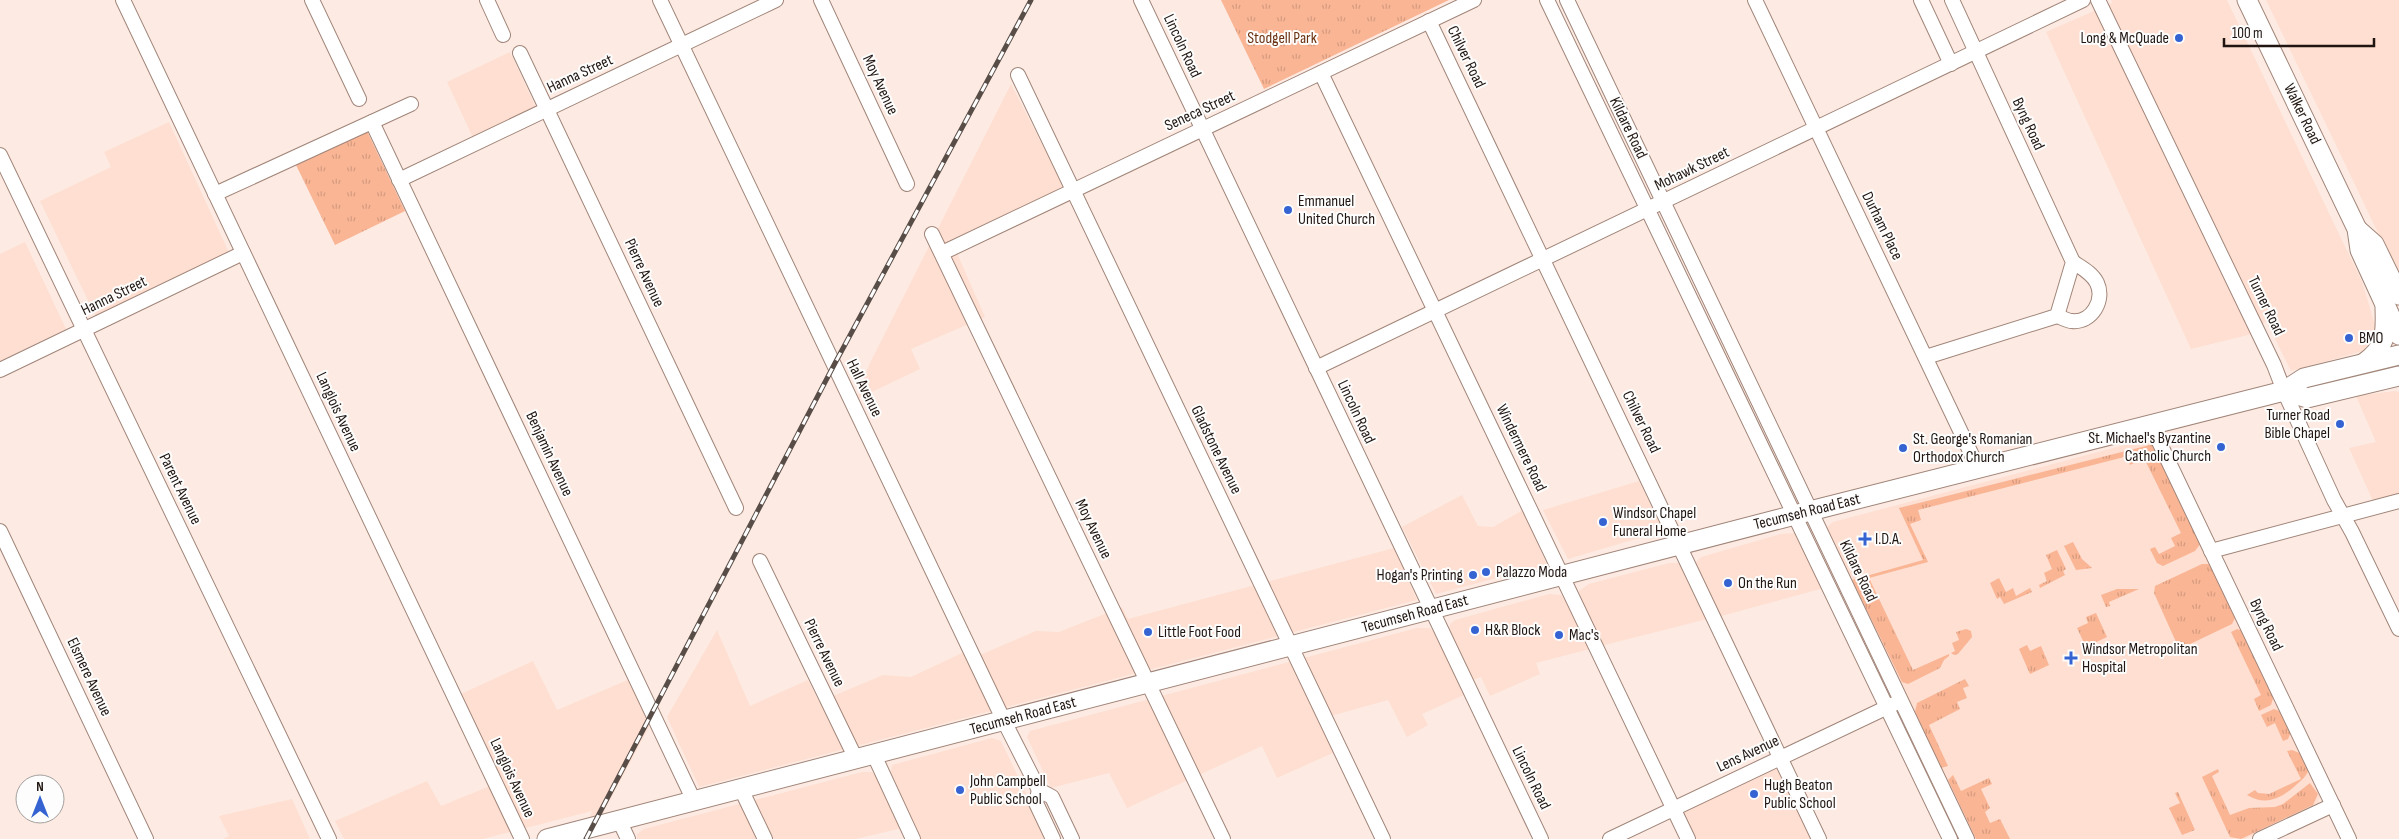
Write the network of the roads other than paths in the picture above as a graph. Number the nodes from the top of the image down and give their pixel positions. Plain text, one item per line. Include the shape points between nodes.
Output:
1 (123, 0) edge
2 (312, 0) edge
3 (487, 0) edge
4 (660, 0) edge
5 (776, 0) edge
6 (821, 0) edge
7 (1141, 0) edge
8 (1474, 0) edge
9 (1547, 0) edge
10 (1567, 0) edge
11 (1755, 0) edge
12 (1921, 0) edge
13 (1952, 0) edge
14 (2083, 0) edge
15 (2098, 0) edge
16 (2247, 0) edge
17 (1429, 22) junction
18 (503, 35) dead end
19 (681, 45) junction
20 (1976, 52) junction
21 (520, 53) dead end
22 (1951, 64) junction
23 (1321, 73) junction
24 (1018, 75) dead end
25 (360, 100) dead end
26 (411, 104) dead end
27 (547, 109) junction
28 (372, 122) junction
29 (1816, 128) junction
30 (1202, 129) junction
31 (0, 155) edge
32 (399, 180) junction
33 (907, 184) dead end
34 (1073, 191) junction
35 (216, 194) junction
36 (1663, 202) junction
37 (1648, 209) junction
38 (932, 234) dead end
39 (243, 253) junction
40 (942, 253) junction
41 (1543, 259) junction
42 (2073, 262) junction
43 (2392, 301) edge
44 (1436, 311) junction
45 (2057, 316) junction
46 (1718, 318) junction
47 (1704, 325) junction
48 (84, 330) junction
49 (2399, 334) edge
50 (2399, 355) edge
51 (1926, 357) junction
52 (2364, 363) junction
53 (1316, 368) junction
54 (0, 370) edge
55 (2399, 376) edge
56 (2367, 383) junction
57 (2399, 386) edge
58 (2284, 391) junction
59 (2151, 426) junction
60 (1978, 468) junction
61 (2399, 501) edge
62 (736, 508) dead end
63 (1802, 513) junction
64 (2343, 516) junction
65 (0, 531) edge
66 (1679, 545) junction
67 (2211, 551) junction
68 (760, 562) dead end
69 (1562, 576) junction
70 (1431, 610) junction
71 (2399, 629) edge
72 (1291, 646) junction
73 (1147, 683) junction
74 (1900, 700) junction
75 (1887, 707) junction
76 (1004, 721) junction
77 (865, 757) junction
78 (1780, 758) junction
79 (741, 789) junction
80 (1039, 790) junction
81 (694, 801) junction
82 (2333, 805) junction
83 (1673, 809) junction
84 (619, 820) junction
85 (146, 839) edge
86 (329, 839) edge
87 (522, 839) edge
88 (547, 839) edge
89 (628, 839) edge
90 (765, 839) edge
91 (913, 839) edge
92 (1053, 839) edge
93 (1072, 839) edge
94 (1223, 839) edge
95 (1383, 839) edge
96 (1541, 839) edge
97 (1610, 839) edge
98 (1688, 839) edge
99 (1819, 839) edge
100 (1950, 839) edge
101 (1967, 839) edge
102 (2260, 839) edge
103 (2349, 839) edge

1 - 35 street, Langlois Avenue
2 - 25 street
3 - 18 street
4 - 19 street, Hall Avenue
5 - 19 street, Hanna Street
6 - 33 street, Moy Avenue
7 - 30 street, Lincoln Road
8 - 17 street, Seneca Street
9 - 37 street, Kildare Road
10 - 36 street, Kildare Road
11 - 29 street, Durham Place
12 - 22 street
13 - 20 street, Byng Road
14 - 20 street, Mohawk Street
15 - 58 street, Turner Road via 2277,370
16 - 43 main road, Walker Road via 2356,229 2360,250
17 - 23 street, Seneca Street
17 - 41 street, Chilver Road
19 - 27 street, Hanna Street
19 - 76 street, Hall Avenue
20 - 22 street, Mohawk Street
20 - 42 street, Byng Road
21 - 27 street, Pierre Avenue
22 - 29 street, Mohawk Street
23 - 30 street, Seneca Street
23 - 44 street, Windermere Road
24 - 34 street, Gladstone Avenue
26 - 28 street
27 - 32 street, Hanna Street
27 - 62 street, Pierre Avenue
28 - 32 street, Benjamin Avenue
28 - 35 street
29 - 36 street, Mohawk Street
29 - 51 street, Durham Place
30 - 34 street, Seneca Street
30 - 53 street, Lincoln Road
31 - 48 street, Parent Avenue
32 - 81 street, Benjamin Avenue
34 - 40 street, Seneca Street
34 - 72 street, Gladstone Avenue
35 - 39 street, Langlois Avenue
36 - 37 street, Mohawk Street
36 - 46 street, Kildare Road
37 - 41 street, Mohawk Street
37 - 47 street, Kildare Road
38 - 40 street, Moy Avenue
39 - 48 street, Hanna Street
39 - 87 street, Langlois Avenue
40 - 73 street, Moy Avenue
41 - 44 street, Mohawk Street
41 - 66 street, Chilver Road
42 - 45 street
42 - 45 street, Byng Road via 2097,283 2100,295 2097,308 2087,318 2072,321
43 - 49 main road, Walker Road
43 - 52 main road via 2379,353
44 - 53 street, Mohawk Street
44 - 69 street, Windermere Road
45 - 51 street, Byng Road
46 - 47 street
46 - 63 street, Kildare Road
47 - 63 street, Kildare Road
48 - 54 street, Hanna Street
48 - 86 street, Parent Avenue
50 - 52 main road, Tecumseh Road East
51 - 60 street, Durham Place
52 - 58 main road, Tecumseh Road East via 2304,378
53 - 70 street, Lincoln Road
55 - 56 main road
56 - 57 main road
56 - 58 main road via 2307,398
58 - 59 main road, Tecumseh Road East
58 - 64 street, Turner Road
59 - 60 main road, Tecumseh Road East
59 - 67 street, Byng Road
60 - 63 main road, Tecumseh Road East
61 - 64 street
63 - 66 main road, Tecumseh Road East
63 - 74 street, Kildare Road
63 - 75 street, Kildare Road
64 - 67 street
64 - 71 street, Turner Road
65 - 85 street, Elsmere Avenue
66 - 69 main road, Tecumseh Road East
66 - 78 street, Chilver Road
67 - 82 street, Byng Road
68 - 77 street, Pierre Avenue
69 - 70 main road, Tecumseh Road East
69 - 83 street, Windermere Road
70 - 72 main road, Tecumseh Road East
70 - 96 street, Lincoln Road
72 - 73 main road, Tecumseh Road East
72 - 95 street, Gladstone Avenue
73 - 76 main road, Tecumseh Road East
73 - 94 street, Moy Avenue
74 - 75 street, Lens Avenue
74 - 101 street, Kildare Road
75 - 78 street, Lens Avenue
75 - 100 street, Kildare Road
76 - 77 main road, Tecumseh Road East
76 - 80 street, Hall Avenue
77 - 79 main road, Tecumseh Road East
77 - 91 street, Pierre Avenue
78 - 83 street, Lens Avenue
78 - 99 street, Chilver Road
79 - 81 main road, Tecumseh Road East
79 - 90 street
80 - 92 street, Hall Avenue via 1036,803
80 - 93 street, Hall Avenue via 1052,797
81 - 84 main road, Tecumseh Road East
82 - 102 street
82 - 103 street, Byng Road
83 - 97 street, Lens Avenue
83 - 98 street, Windermere Road
84 - 88 main road, Tecumseh Road East
84 - 89 street

